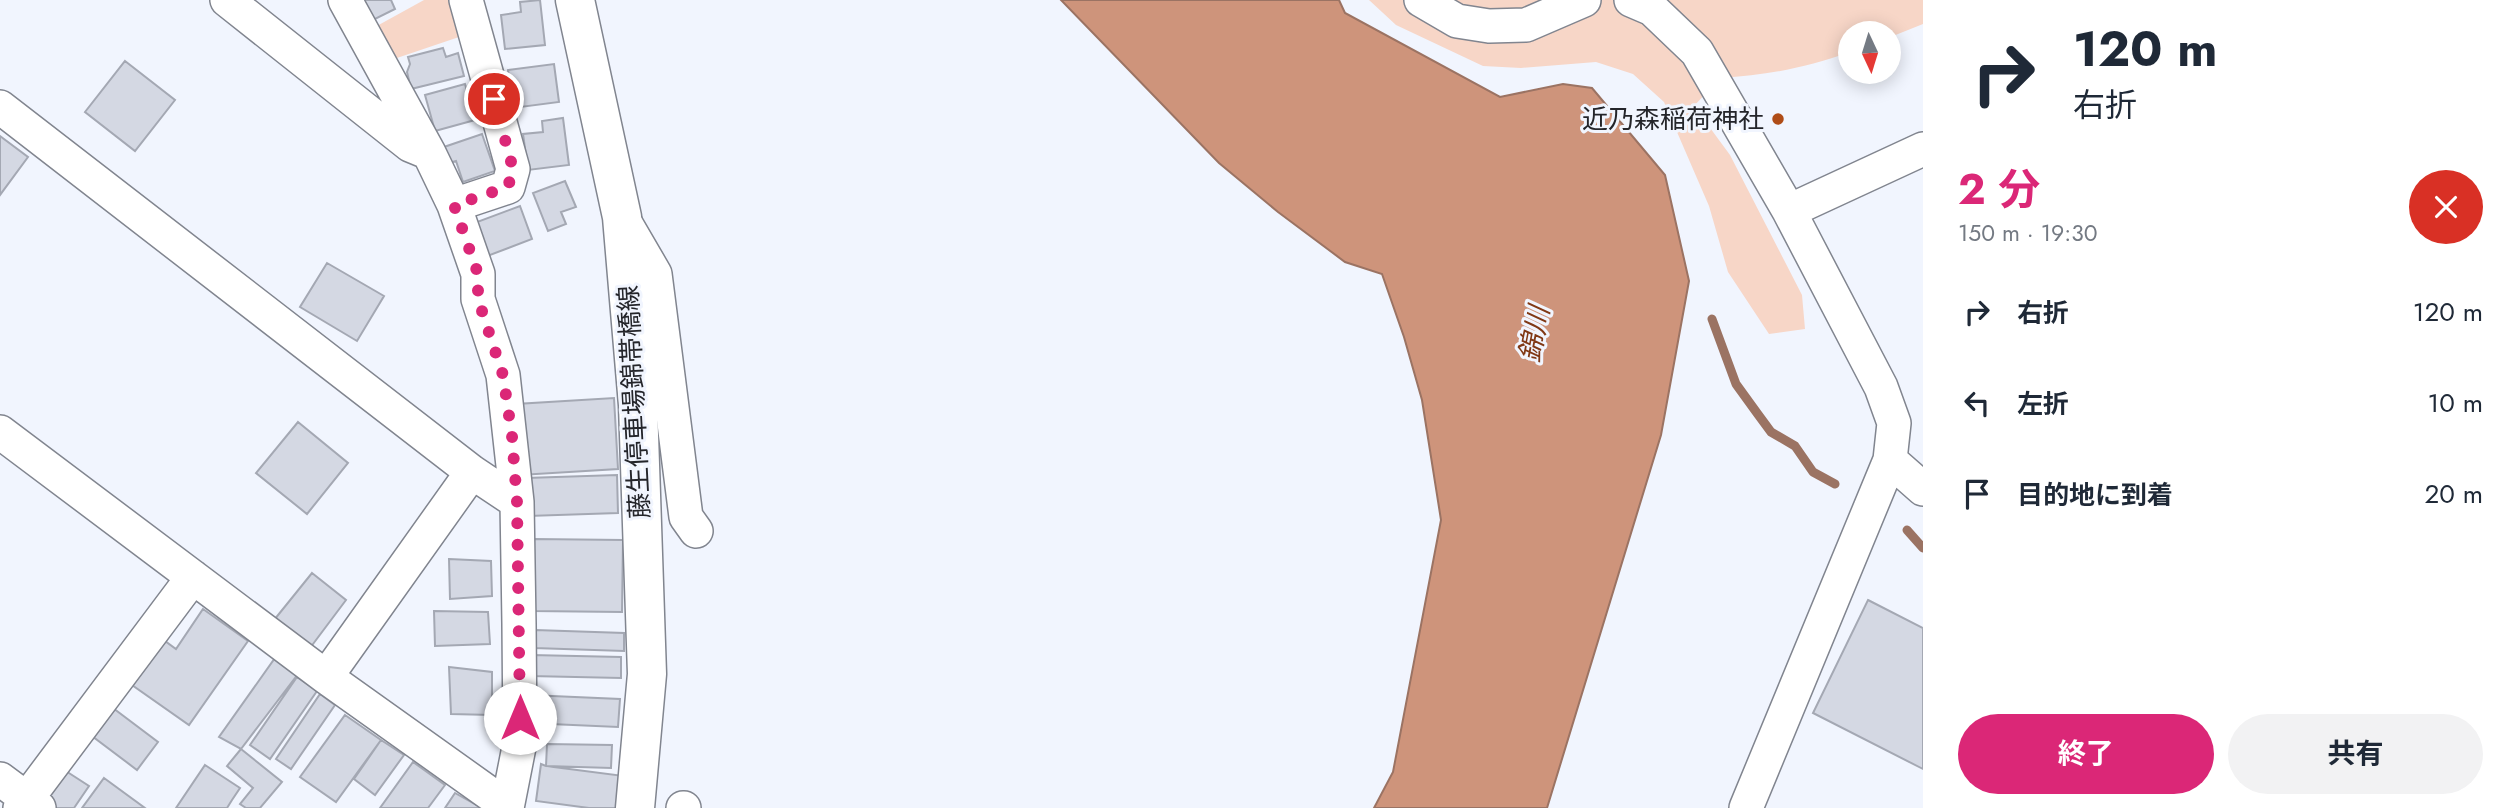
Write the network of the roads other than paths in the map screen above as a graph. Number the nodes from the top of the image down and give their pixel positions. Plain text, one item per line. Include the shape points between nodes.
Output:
1 (227, 0) edge
2 (345, 0) edge
3 (466, 0) edge
4 (575, 0) edge
5 (1422, 0) edge
6 (1584, 0) edge
7 (1631, 0) edge
8 (0, 107) edge
9 (1923, 149) edge
10 (429, 153) junction
11 (454, 205) junction
12 (1789, 211) junction
13 (622, 217) junction
14 (0, 432) edge
15 (1890, 460) junction
16 (472, 472) junction
17 (1923, 489) edge
18 (517, 502) junction
19 (696, 531) dead end
20 (193, 577) junction
21 (326, 677) junction
22 (0, 779) edge
23 (29, 805) edge
24 (507, 807) edge
25 (635, 808) edge
26 (1746, 808) edge

1 - 10 street via 410,145
2 - 10 street
3 - 11 street via 513,169 508,187
4 - 13 main road, 藤生停車場錦帯橋線
5 - 6 street via 1457,21 1489,26 1526,25
7 - 12 street via 1652,9 1698,52
8 - 16 street
9 - 12 street
10 - 11 street
11 - 18 street via 478,274 478,299 503,375
12 - 15 street via 1881,387 1894,423
13 - 19 street via 655,274 686,517
13 - 25 main road, 藤生停車場錦帯橋線 via 638,405 647,674
14 - 20 street
15 - 17 street
15 - 26 street
16 - 18 street
16 - 21 street
18 - 24 street via 520,742
20 - 21 street
20 - 23 street
21 - 24 street
22 - 23 street

